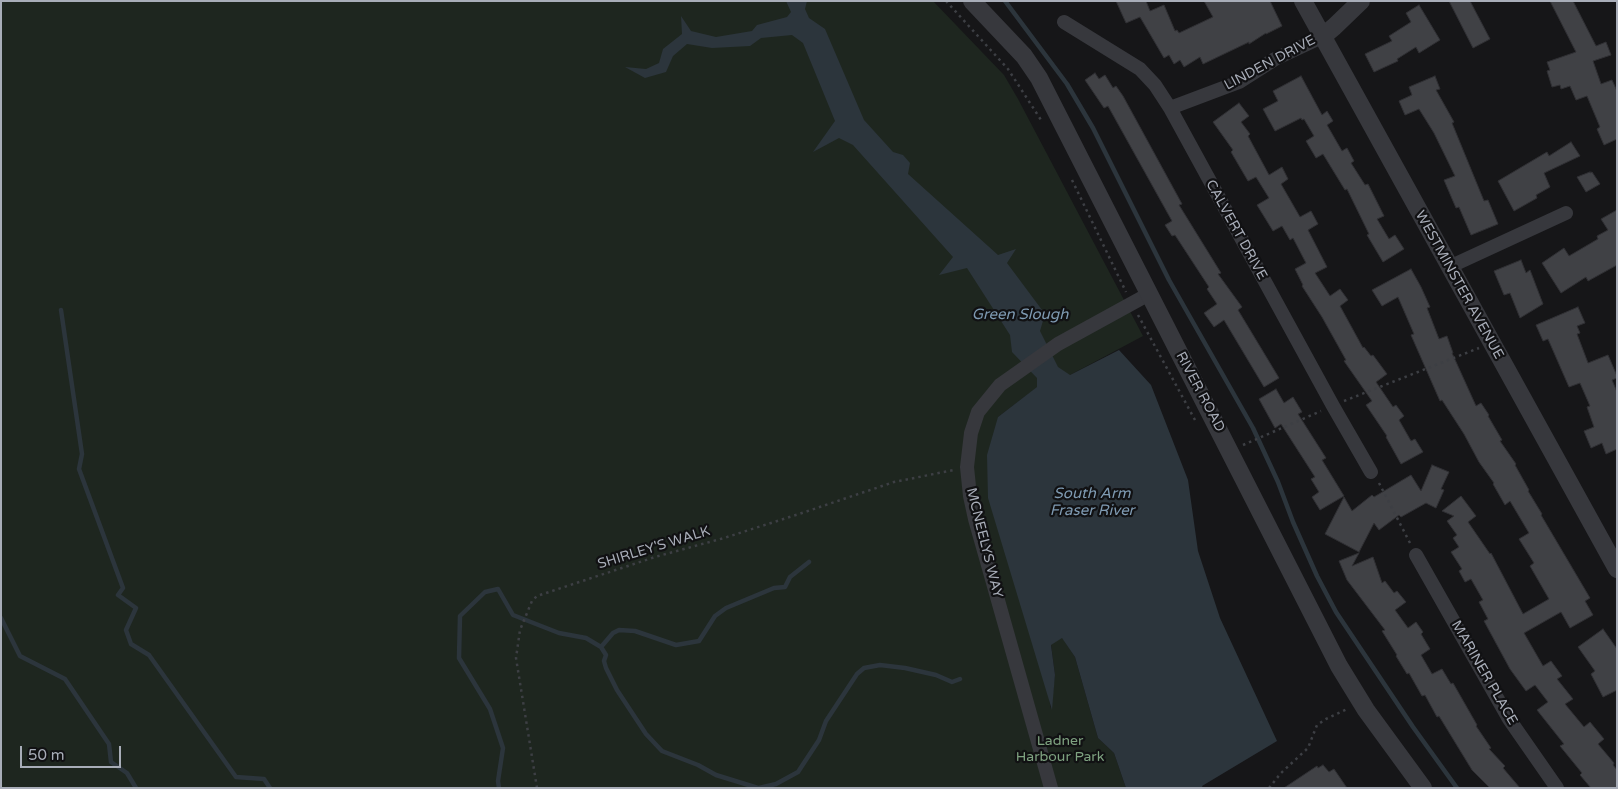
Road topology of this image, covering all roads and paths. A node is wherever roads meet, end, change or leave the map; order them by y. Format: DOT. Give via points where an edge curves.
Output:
graph roads {
  1 [pos="946,1"];
  2 [pos="972,1"];
  3 [pos="1303,1"];
  4 [pos="1361,1"];
  5 [pos="1064,22"];
  6 [pos="1322,37"];
  7 [pos="1170,108"];
  8 [pos="1043,123"];
  9 [pos="1071,177"];
  10 [pos="1566,213"];
  11 [pos="1449,267"];
  12 [pos="1125,290"];
  13 [pos="1149,294"];
  14 [pos="1482,347"];
  15 [pos="1341,403"];
  16 [pos="1323,410"];
  17 [pos="1244,445"];
  18 [pos="967,467"];
  19 [pos="1371,472"];
  20 [pos="1416,555"];
  21 [pos="1617,569"];
  22 [pos="1347,709"];
  23 [pos="537,788"];
  24 [pos="1051,788"];
  25 [pos="1269,788"];
  26 [pos="1422,788"];
  27 [pos="1557,788"];
  1 -- 8 [label="path" via="1008,69"];
  2 -- 13 [label="street, RIVER ROAD" via="1024,56 1039,78"];
  3 -- 6 [label="street, WESTMINSTER AVENUE"];
  4 -- 6 [label="street, LINDEN DRIVE"];
  5 -- 7 [label="street, CALVERT DRIVE" via="1140,69"];
  6 -- 7 [label="street, LINDEN DRIVE" via="1275,59 1238,82"];
  6 -- 11 [label="street, WESTMINSTER AVENUE"];
  7 -- 19 [label="street, CALVERT DRIVE"];
  9 -- 12 [label="path"];
  10 -- 11 [label="street"];
  11 -- 21 [label="street, WESTMINSTER AVENUE"];
  13 -- 18 [label="street, MCNEELYS WAY" via="1058,344 1000,385 978,412 971,433"];
  13 -- 26 [label="street, RIVER ROAD" via="1340,666 1366,710"];
  14 -- 15 [label="path"];
  16 -- 17 [label="path"];
  18 -- 23 [label="path, SHIRLEY'S WALK" via="894,482 537,596 520,630 516,658"];
  18 -- 24 [label="street, MCNEELYS WAY" via="975,519"];
  19 -- 20 [label="path"];
  20 -- 27 [label="street, MARINER PLACE" via="1508,719"];
  22 -- 25 [label="path" via="1317,725 1308,748"];
}
